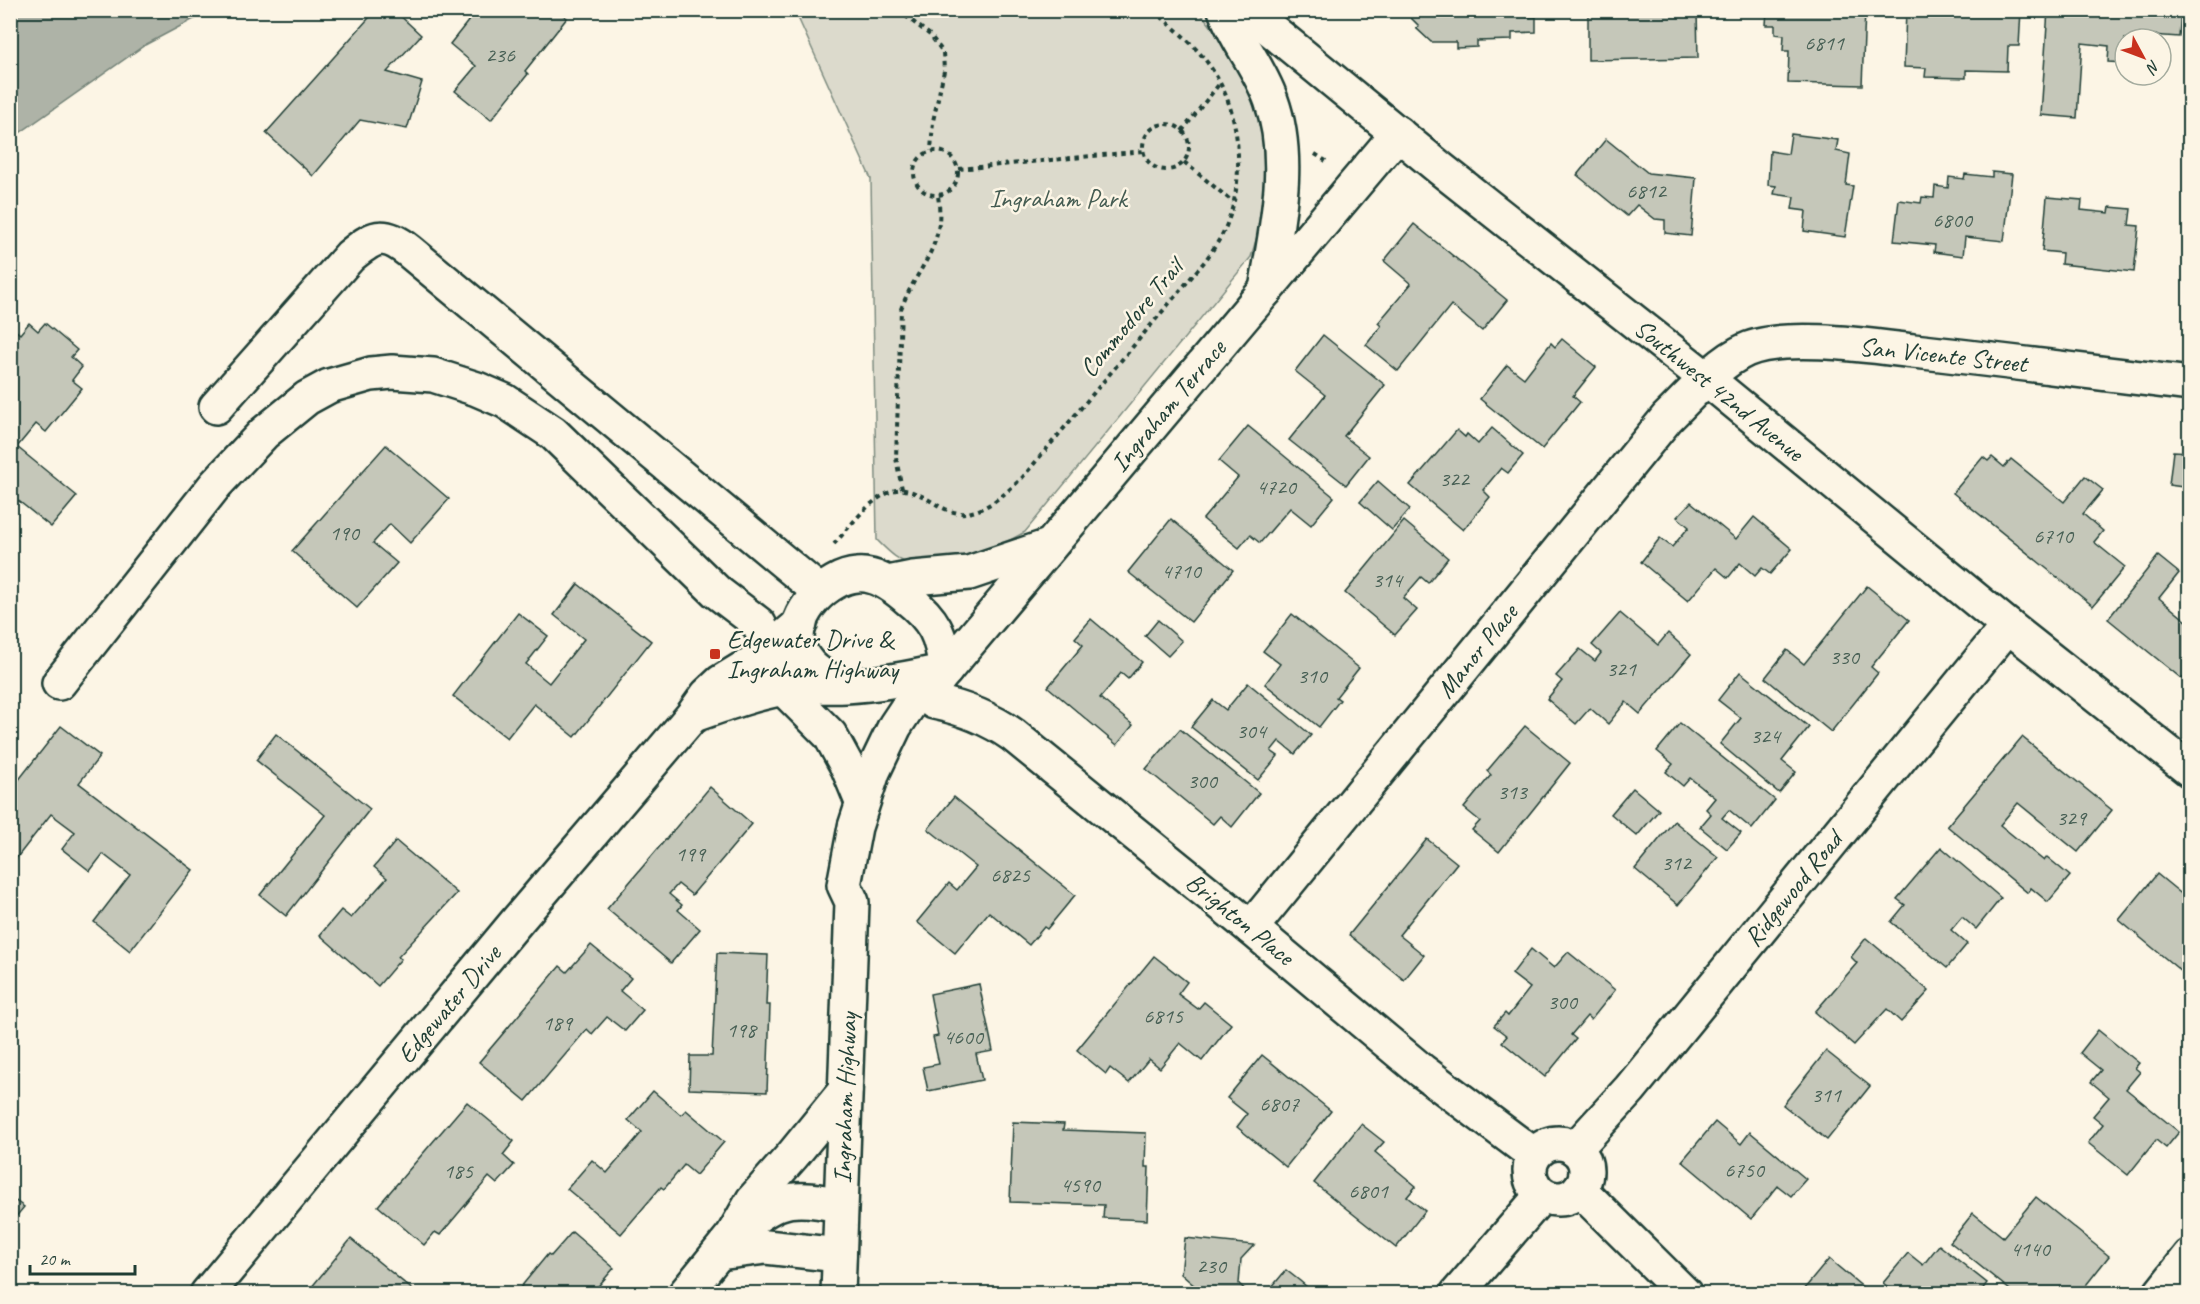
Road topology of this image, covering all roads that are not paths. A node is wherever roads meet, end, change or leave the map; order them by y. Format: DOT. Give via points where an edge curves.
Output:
graph roads {
  1 [pos="1225,10"];
  2 [pos="1247,10"];
  3 [pos="1398,133"];
  4 [pos="1266,290"];
  5 [pos="1707,379"];
  6 [pos="2190,384"];
  7 [pos="216,407"];
  8 [pos="1049,546"];
  9 [pos="888,583"];
  10 [pos="820,592"];
  11 [pos="800,624"];
  12 [pos="2008,626"];
  13 [pos="764,637"];
  14 [pos="59,683"];
  15 [pos="940,683"];
  16 [pos="844,686"];
  17 [pos="784,689"];
  18 [pos="692,716"];
  19 [pos="2190,770"];
  20 [pos="862,802"];
  21 [pos="852,902"];
  22 [pos="1251,928"];
  23 [pos="845,1091"];
  24 [pos="1575,1149"];
  25 [pos="1534,1155"];
  26 [pos="1579,1189"];
  27 [pos="1542,1195"];
  28 [pos="840,1206"];
  29 [pos="726,1244"];
  30 [pos="839,1255"];
  31 [pos="2190,1256"];
  32 [pos="207,1293"];
  33 [pos="685,1293"];
  34 [pos="838,1293"];
  35 [pos="1457,1293"];
  36 [pos="1685,1293"];
  37 [pos="2160,1293"];
  1 -- 4 [label="street" via="1271,99 1280,136 1282,172"];
  2 -- 3 [label="street, Southwest 42nd Avenue"];
  3 -- 4 [label="street, Ingraham Terrace"];
  3 -- 5 [label="street, Southwest 42nd Avenue"];
  4 -- 8 [label="street, Ingraham Terrace"];
  5 -- 6 [label="street, San Vicente Street" via="1747,349 1804,342 1907,350"];
  5 -- 12 [label="street, Southwest 42nd Avenue"];
  5 -- 22 [label="street, Manor Place" via="1667,418"];
  7 -- 10 [label="street" via="350,256 366,243 389,239 409,251"];
  8 -- 9 [label="street" via="969,573"];
  8 -- 15 [label="street, Ingraham Terrace"];
  9 -- 10 [label="street" via="855,575"];
  9 -- 15 [label="street" via="936,628 942,640"];
  10 -- 11 [label="street"];
  11 -- 13 [label="street, Edgewater Drive"];
  11 -- 16 [label="street" via="797,638 804,658 822,675"];
  12 -- 19 [label="street, Southwest 42nd Avenue"];
  12 -- 24 [label="street, Ridgewood Road" via="1630,1089"];
  13 -- 14 [label="street" via="569,447 524,412 477,389 433,375 371,374 329,386 307,398 264,433 216,484"];
  13 -- 17 [label="street"];
  13 -- 18 [label="street, Edgewater Drive" via="707,695"];
  15 -- 16 [label="street"];
  15 -- 20 [label="street, Ingraham Highway" via="922,684 884,748"];
  15 -- 21 [label="street, Ingraham Highway" via="889,789 865,889"];
  15 -- 22 [label="street, Brighton Place" via="967,710 1013,735"];
  16 -- 17 [label="street"];
  17 -- 18 [label="street"];
  17 -- 20 [label="street" via="830,735"];
  18 -- 32 [label="street, Edgewater Drive"];
  20 -- 21 [label="street, Ingraham Highway" via="844,885"];
  21 -- 23 [label="street, Ingraham Highway"];
  22 -- 25 [label="street, Brighton Place" via="1454,1097"];
  23 -- 28 [label="street, Ingraham Highway"];
  23 -- 29 [label="street" via="753,1200"];
  24 -- 25 [label="street" via="1559,1143 1541,1148"];
  24 -- 26 [label="street" via="1582,1157 1586,1175"];
  25 -- 27 [label="street" via="1529,1173"];
  26 -- 27 [label="street" via="1561,1200"];
  26 -- 36 [label="street"];
  27 -- 35 [label="street"];
  28 -- 29 [label="street" via="790,1200 762,1211"];
  28 -- 30 [label="street, Ingraham Highway"];
  29 -- 30 [label="street"];
  29 -- 33 [label="street"];
  30 -- 34 [label="street, Ingraham Highway"];
  31 -- 37 [label="street"];
}
